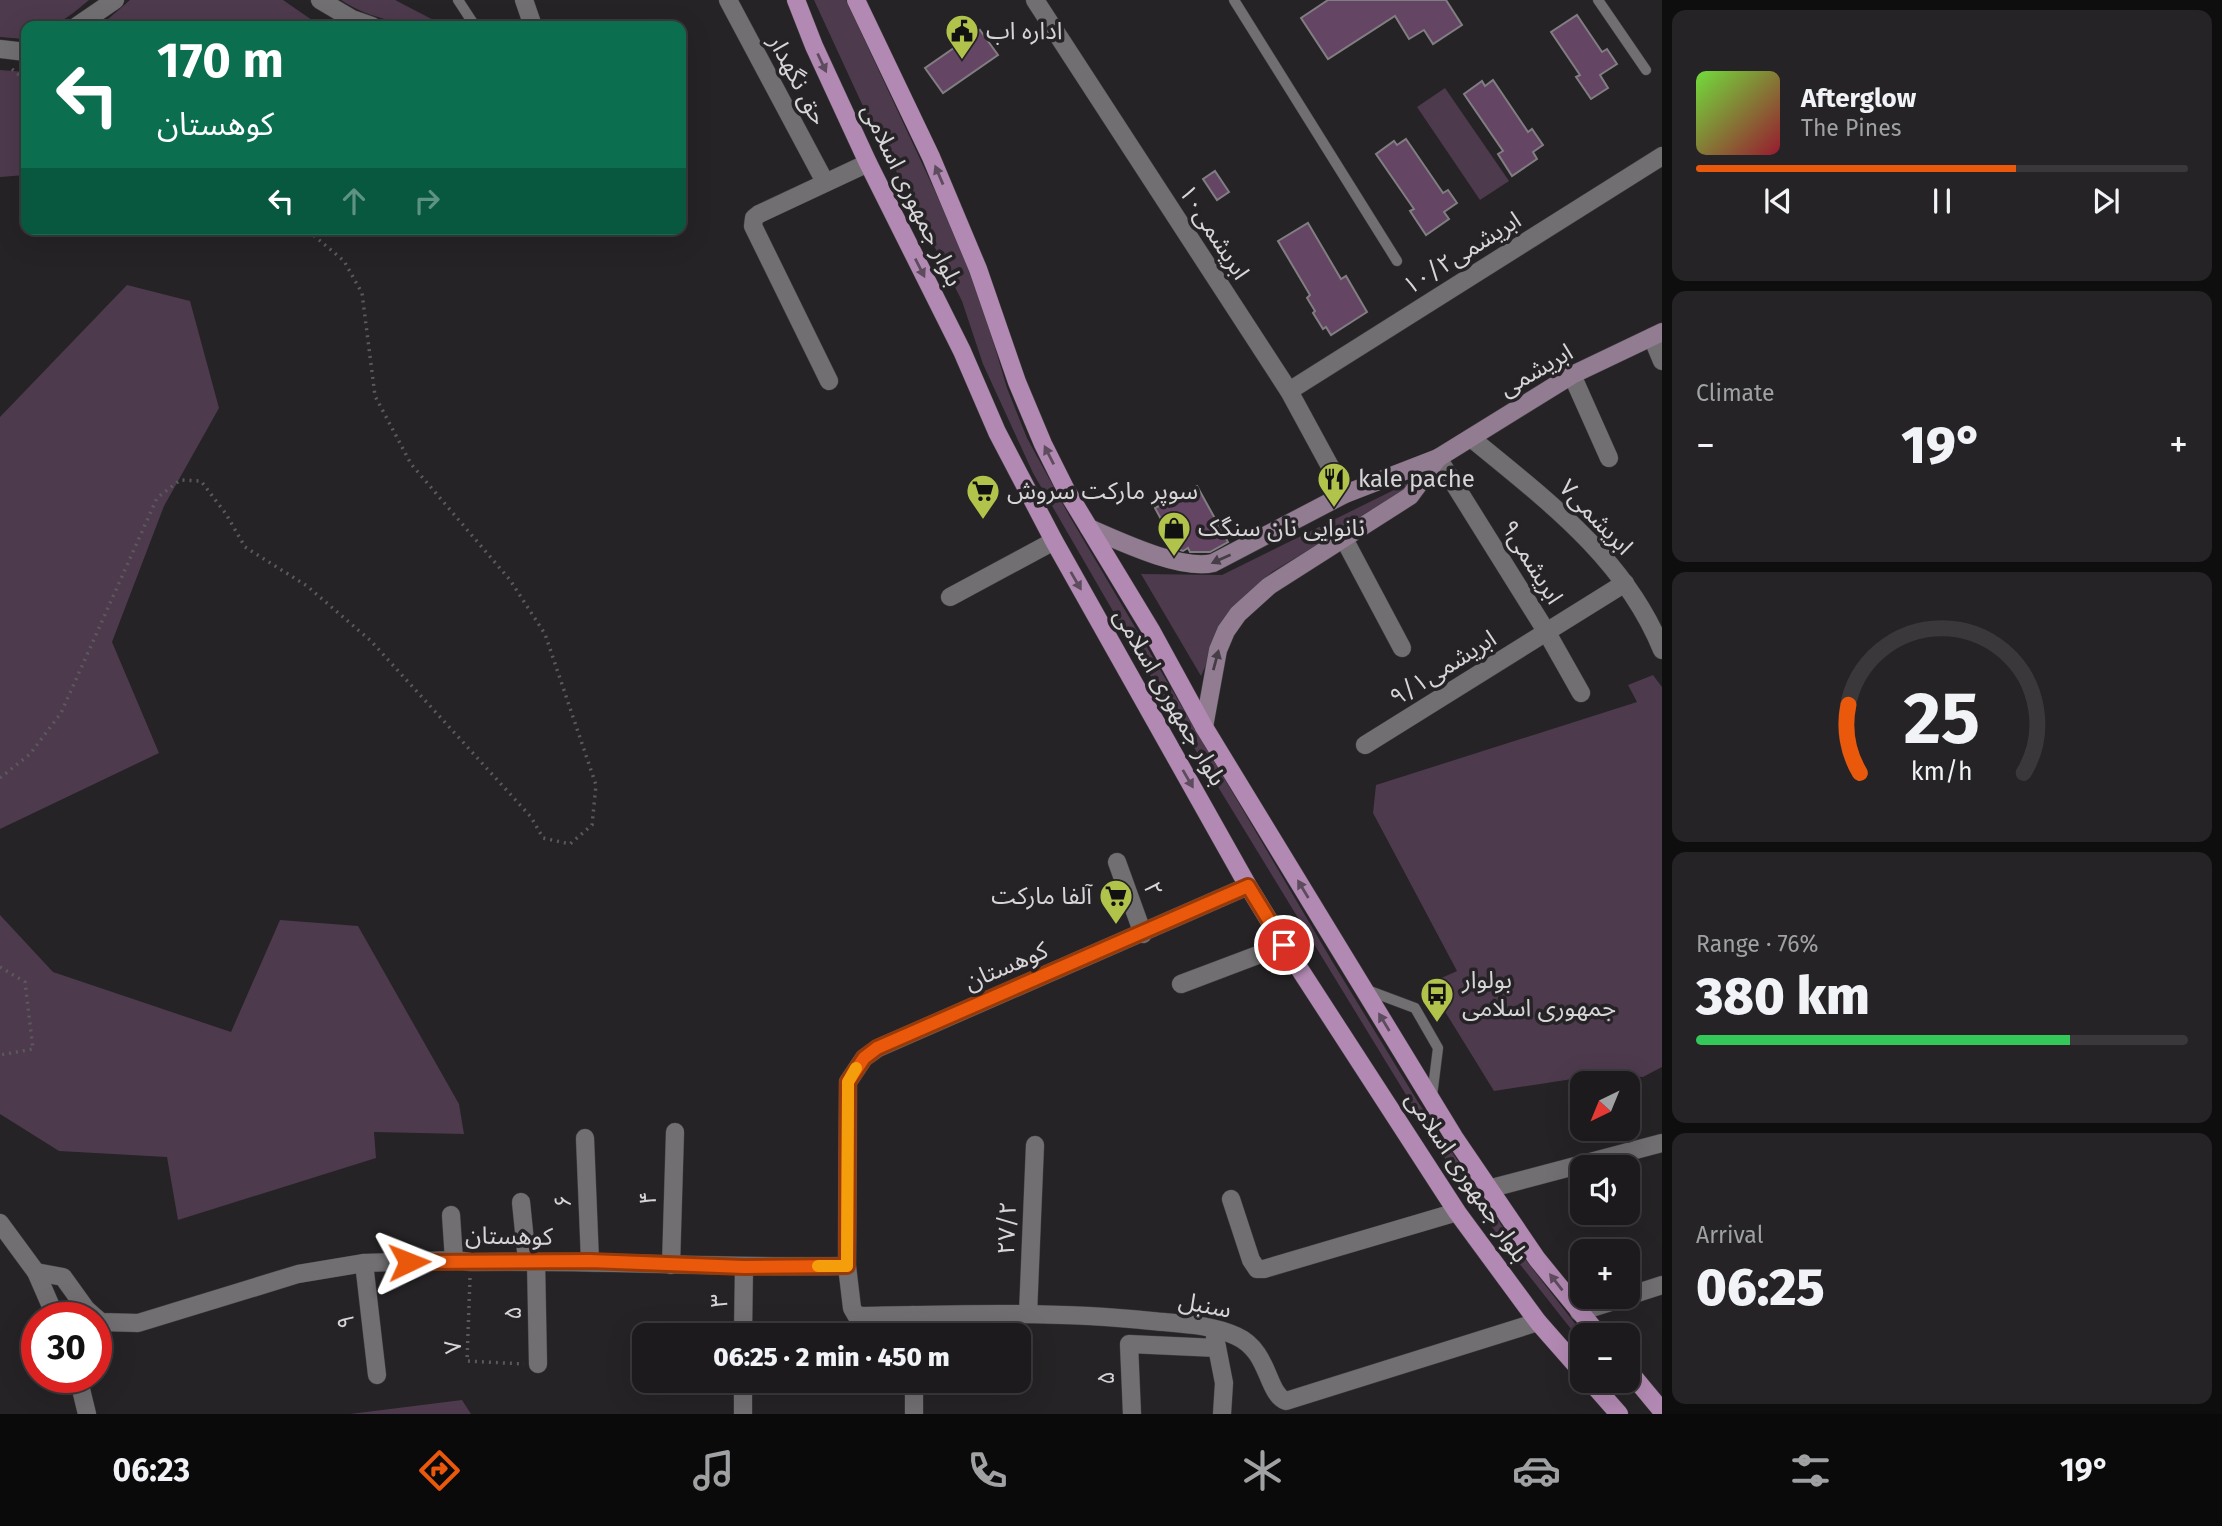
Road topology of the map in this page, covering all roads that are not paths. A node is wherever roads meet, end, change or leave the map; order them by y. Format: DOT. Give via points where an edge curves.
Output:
graph roads {
  1 [pos="115,0"];
  2 [pos="320,0"];
  3 [pos="458,0"];
  4 [pos="524,0"];
  5 [pos="727,0"];
  6 [pos="796,0"];
  7 [pos="856,0"];
  8 [pos="1035,0"];
  9 [pos="1234,0"];
  10 [pos="1598,0"];
  11 [pos="84,21"];
  12 [pos="358,21"];
  13 [pos="472,21"];
  14 [pos="531,21"];
  15 [pos="0,49"];
  16 [pos="21,51"];
  17 [pos="1646,71"];
  18 [pos="1662,156"];
  19 [pos="867,163"];
  20 [pos="825,182"];
  21 [pos="1397,261"];
  22 [pos="1657,335"];
  23 [pos="1662,361"];
  24 [pos="1572,375"];
  25 [pos="829,381"];
  26 [pos="1289,391"];
  27 [pos="1471,438"];
  28 [pos="1438,458"];
  29 [pos="1609,458"];
  30 [pos="1345,494"];
  31 [pos="1089,528"];
  32 [pos="1343,537"];
  33 [pos="1054,541"];
  34 [pos="1625,583"];
  35 [pos="950,597"];
  36 [pos="1546,631"];
  37 [pos="1402,648"];
  38 [pos="1662,650"];
  39 [pos="1581,693"];
  40 [pos="1204,727"];
  41 [pos="1365,745"];
  42 [pos="1117,862"];
  43 [pos="1248,886"];
  44 [pos="1143,933"];
  45 [pos="1284,945"];
  46 [pos="1181,984"];
  47 [pos="1364,989"];
  48 [pos="1432,1100"];
  49 [pos="674,1132"];
  50 [pos="585,1138"];
  51 [pos="1662,1143"];
  52 [pos="1035,1144"];
  53 [pos="1488,1189"];
  54 [pos="1231,1199"];
  55 [pos="521,1202"];
  56 [pos="1457,1212"];
  57 [pos="451,1215"];
  58 [pos="0,1223"];
  59 [pos="462,1261"];
  60 [pos="532,1261"];
  61 [pos="590,1261"];
  62 [pos="364,1263"];
  63 [pos="671,1265"];
  64 [pos="847,1266"];
  65 [pos="744,1267"];
  66 [pos="36,1272"];
  67 [pos="1662,1285"];
  68 [pos="1640,1293"];
  69 [pos="49,1302"];
  70 [pos="81,1302"];
  71 [pos="1589,1309"];
  72 [pos="1579,1312"];
  73 [pos="856,1314"];
  74 [pos="1028,1314"];
  75 [pos="913,1315"];
  76 [pos="112,1322"];
  77 [pos="1538,1322"];
  78 [pos="743,1323"];
  79 [pos="913,1323"];
  80 [pos="1588,1323"];
  81 [pos="1213,1327"];
  82 [pos="1217,1348"];
  83 [pos="1570,1358"];
  84 [pos="538,1364"];
  85 [pos="377,1375"];
  86 [pos="1640,1384"];
  87 [pos="82,1393"];
  88 [pos="743,1393"];
  89 [pos="914,1393"];
  90 [pos="1601,1393"];
  91 [pos="1662,1410"];
  92 [pos="87,1414"];
  93 [pos="743,1414"];
  94 [pos="914,1414"];
  95 [pos="1132,1414"];
  96 [pos="1222,1414"];
  97 [pos="1619,1414"];
  1 -- 11 [label="street"];
  2 -- 12 [label="street"];
  3 -- 13 [label="lane"];
  4 -- 14 [label="street"];
  5 -- 20 [label="street, حق نگهدار"];
  6 -- 19 [label="main road, بلوار جمهوری اسلامی, one-way"];
  31 -- 7 [label="main road, بلوار جمهوری اسلامی, one-way" via="1043,444 931,157"];
  8 -- 26 [label="street, ابریشمی۱۰"];
  9 -- 21 [label="lane"];
  10 -- 17 [label="lane"];
  15 -- 16 [label="street"];
  18 -- 26 [label="street, ۱۰/۲ابریشمی"];
  19 -- 20 [label="street"];
  19 -- 33 [label="main road, بلوار جمهوری اسلامی, one-way"];
  20 -- 25 [label="street" via="759,214 753,226"];
  22 -- 23 [label="street"];
  22 -- 24 [label="main road, ابریشمی"];
  24 -- 27 [label="main road, ابریشمی"];
  24 -- 29 [label="street"];
  26 -- 30 [label="street, ابریشمی۱۰"];
  27 -- 28 [label="main road, ابریشمی"];
  27 -- 34 [label="street, ابریشمی۷" via="1573,522"];
  28 -- 30 [label="main road"];
  28 -- 32 [label="main road" via="1410,496"];
  28 -- 36 [label="street, ابریشمی۹"];
  30 -- 31 [label="main road, one-way" via="1207,565 1160,556"];
  31 -- 40 [label="main road, بلوار جمهوری اسلامی"];
  32 -- 37 [label="street"];
  40 -- 32 [label="main road, one-way" via="1218,650 1238,614 1269,586"];
  33 -- 35 [label="street"];
  33 -- 43 [label="main road, بلوار جمهوری اسلامی, one-way"];
  34 -- 36 [label="street, ۹/۱ابریشمی"];
  34 -- 38 [label="street, ابریشمی۷"];
  36 -- 39 [label="street, ابریشمی۹"];
  36 -- 41 [label="street, ۹/۱ابریشمی"];
  47 -- 40 [label="main road, بلوار جمهوری اسلامی, one-way"];
  42 -- 44 [label="street, ۲"];
  43 -- 44 [label="street, کوهستان"];
  43 -- 45 [label="main road, بلوار جمهوری اسلامی"];
  44 -- 64 [label="street, کوهستان" via="877,1048 864,1058 848,1082"];
  45 -- 46 [label="street"];
  45 -- 56 [label="main road, بلوار جمهوری اسلامی"];
  48 -- 47 [label="main road, بلوار جمهوری اسلامی, one-way"];
  47 -- 48 [label="lane" via="1415,1008 1438,1048"];
  48 -- 53 [label="main road, بلوار جمهوری اسلامی"];
  49 -- 63 [label="street, ۴"];
  50 -- 61 [label="street, ۶"];
  51 -- 53 [label="street"];
  52 -- 74 [label="street, ۲۷/۲"];
  72 -- 53 [label="main road, بلوار جمهوری اسلامی, one-way"];
  54 -- 56 [label="street" via="1257,1269"];
  55 -- 60 [label="street, ۵"];
  56 -- 77 [label="main road, بلوار جمهوری اسلامی"];
  57 -- 59 [label="street"];
  58 -- 66 [label="street"];
  59 -- 60 [label="street, کوهستان"];
  59 -- 62 [label="street, کوهستان"];
  60 -- 61 [label="street, کوهستان"];
  60 -- 84 [label="street, ۵"];
  61 -- 63 [label="street, کوهستان"];
  62 -- 76 [label="street, کوهستان" via="298,1274 138,1323"];
  62 -- 85 [label="street, ۹"];
  63 -- 65 [label="street, کوهستان"];
  64 -- 65 [label="street, کوهستان"];
  64 -- 73 [label="street, کوهستان"];
  65 -- 78 [label="street, ۳"];
  66 -- 69 [label="street"];
  66 -- 70 [label="street, کوهستان" via="63,1277"];
  67 -- 68 [label="street"];
  71 -- 72 [label="street"];
  72 -- 80 [label="main road, بلوار جمهوری اسلامی"];
  73 -- 75 [label="street, سنبل"];
  74 -- 75 [label="street, سنبل"];
  74 -- 81 [label="street, سنبل"];
  75 -- 79 [label="street"];
  77 -- 81 [label="street, سنبل" via="1286,1401 1275,1393 1263,1360 1252,1347"];
  77 -- 83 [label="main road, بلوار جمهوری اسلامی"];
  81 -- 82 [label="street"];
  82 -- 95 [label="street, ۵" via="1129,1344"];
  82 -- 96 [label="street" via="1224,1383"];
  86 -- 91 [label="main road"];
  87 -- 92 [label="street"];
  88 -- 93 [label="street"];
  89 -- 94 [label="street"];
  90 -- 97 [label="main road"];
}
